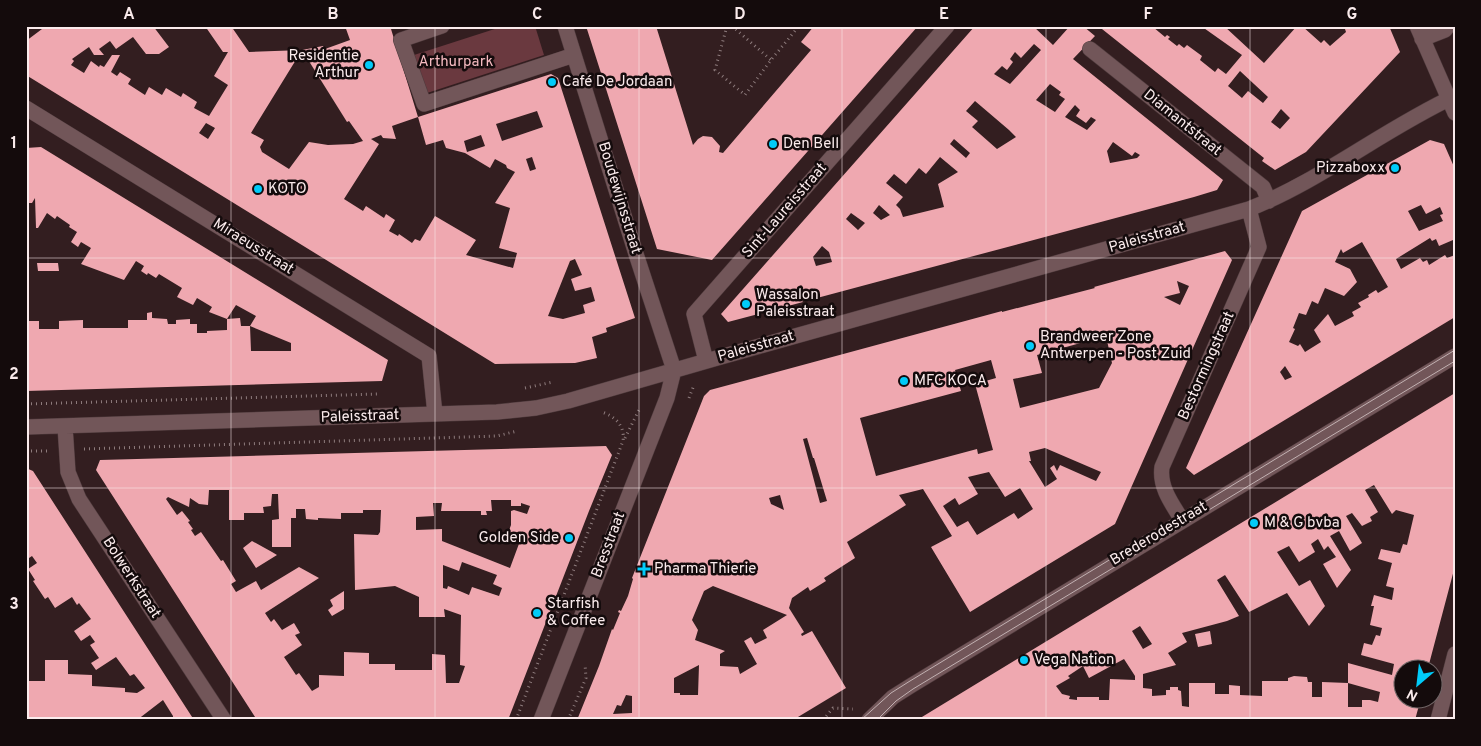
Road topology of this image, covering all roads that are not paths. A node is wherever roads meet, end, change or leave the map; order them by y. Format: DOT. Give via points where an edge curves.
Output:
graph roads {
  1 [pos="442,26"];
  2 [pos="565,26"];
  3 [pos="947,26"];
  4 [pos="1448,26"];
  5 [pos="1419,33"];
  6 [pos="1090,48"];
  7 [pos="574,55"];
  8 [pos="1453,103"];
  9 [pos="26,108"];
  10 [pos="1269,201"];
  11 [pos="1249,209"];
  12 [pos="1455,356"];
  13 [pos="706,361"];
  14 [pos="674,370"];
  15 [pos="435,414"];
  16 [pos="65,426"];
  17 [pos="26,427"];
  18 [pos="1182,520"];
  19 [pos="1455,654"];
  20 [pos="874,715"];
  21 [pos="224,720"];
  22 [pos="540,720"];
  23 [pos="1438,720"];
  1 -- 7 [label="street" via="401,40 424,104"];
  2 -- 7 [label="street, Boudewijnsstraat"];
  3 -- 13 [label="street, Sint-Laureisstraat" via="694,314"];
  4 -- 5 [label="street" via="1445,30"];
  5 -- 8 [label="street"];
  6 -- 10 [label="street, Diamantstraat" via="1263,187"];
  7 -- 14 [label="street, Boudewijnsstraat"];
  8 -- 10 [label="street, Paleisstraat" via="1424,112"];
  9 -- 15 [label="street, Miraeusstraat" via="429,356"];
  10 -- 11 [label="street, Paleisstraat"];
  11 -- 13 [label="street, Paleisstraat"];
  11 -- 18 [label="street, Bestormingstraat" via="1259,247 1162,467 1162,483"];
  12 -- 18 [label="street, Brederodestraat"];
  13 -- 14 [label="street, Paleisstraat"];
  14 -- 15 [label="street, Paleisstraat" via="536,408"];
  14 -- 22 [label="street, Bresstraat" via="667,398"];
  15 -- 16 [label="street, Paleisstraat"];
  16 -- 17 [label="street, Paleisstraat"];
  16 -- 21 [label="street, Bolwerkstraat" via="68,472 79,500"];
  18 -- 20 [label="street, Brederodestraat" via="893,697"];
  19 -- 23 [label="street"];
}
